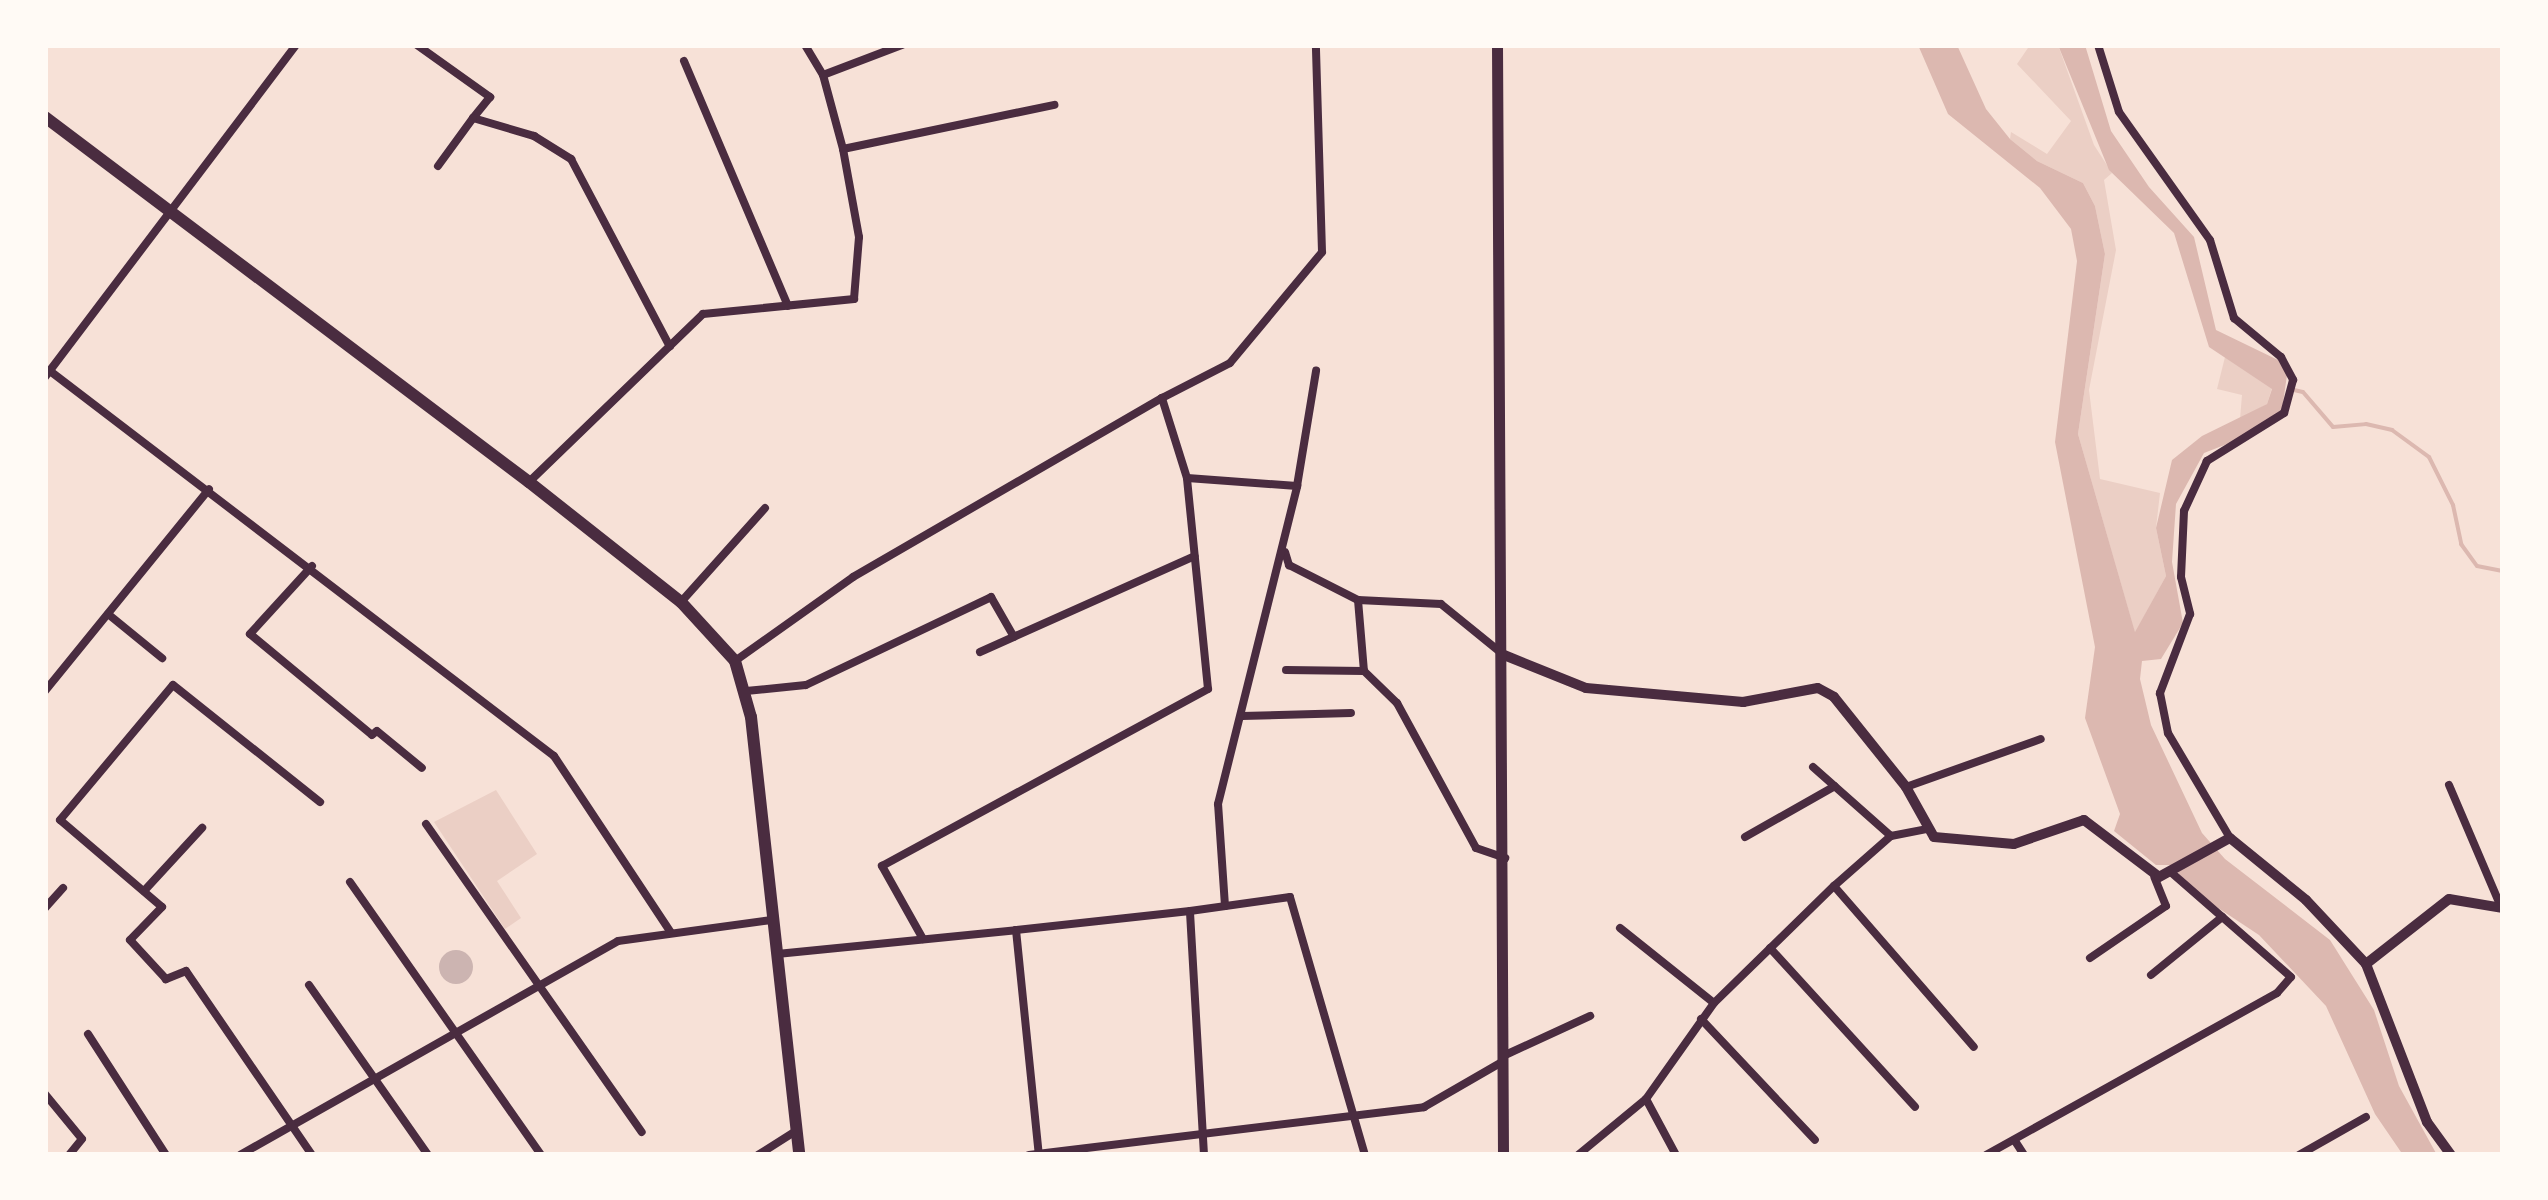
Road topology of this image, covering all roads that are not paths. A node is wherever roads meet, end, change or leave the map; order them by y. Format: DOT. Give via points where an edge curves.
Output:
graph roads {
  1 [pos="296,45"];
  2 [pos="417,45"];
  3 [pos="804,45"];
  4 [pos="902,45"];
  5 [pos="1316,45"];
  6 [pos="1497,45"];
  7 [pos="2098,45"];
  8 [pos="684,61"];
  9 [pos="824,75"];
  10 [pos="1054,105"];
  11 [pos="45,118"];
  12 [pos="473,118"];
  13 [pos="843,149"];
  14 [pos="438,166"];
  15 [pos="169,213"];
  16 [pos="788,306"];
  17 [pos="670,347"];
  18 [pos="1316,371"];
  19 [pos="47,374"];
  20 [pos="1162,398"];
  21 [pos="1187,478"];
  22 [pos="529,482"];
  23 [pos="1297,486"];
  24 [pos="208,488"];
  25 [pos="765,508"];
  26 [pos="1285,552"];
  27 [pos="1195,556"];
  28 [pos="312,566"];
  29 [pos="1358,600"];
  30 [pos="681,602"];
  31 [pos="108,614"];
  32 [pos="1014,636"];
  33 [pos="980,652"];
  34 [pos="1504,655"];
  35 [pos="162,658"];
  36 [pos="736,661"];
  37 [pos="1286,670"];
  38 [pos="1364,670"];
  39 [pos="45,691"];
  40 [pos="746,691"];
  41 [pos="1351,713"];
  42 [pos="1242,716"];
  43 [pos="2041,738"];
  44 [pos="1813,767"];
  45 [pos="422,768"];
  46 [pos="2448,784"];
  47 [pos="1835,786"];
  48 [pos="1906,787"];
  49 [pos="320,802"];
  50 [pos="426,824"];
  51 [pos="202,828"];
  52 [pos="1926,830"];
  53 [pos="1745,836"];
  54 [pos="1892,836"];
  55 [pos="2225,841"];
  56 [pos="1505,858"];
  57 [pos="2175,874"];
  58 [pos="2154,877"];
  59 [pos="350,882"];
  60 [pos="1834,886"];
  61 [pos="64,888"];
  62 [pos="144,891"];
  63 [pos="1225,906"];
  64 [pos="45,908"];
  65 [pos="2502,908"];
  66 [pos="1190,911"];
  67 [pos="2222,917"];
  68 [pos="772,920"];
  69 [pos="1620,928"];
  70 [pos="1016,930"];
  71 [pos="671,934"];
  72 [pos="923,939"];
  73 [pos="1770,948"];
  74 [pos="777,954"];
  75 [pos="2090,958"];
  76 [pos="2366,964"];
  77 [pos="2152,975"];
  78 [pos="309,985"];
  79 [pos="540,986"];
  80 [pos="1714,1003"];
  81 [pos="1590,1016"];
  82 [pos="1700,1019"];
  83 [pos="88,1034"];
  84 [pos="457,1034"];
  85 [pos="1974,1047"];
  86 [pos="1502,1059"];
  87 [pos="375,1081"];
  88 [pos="45,1094"];
  89 [pos="1646,1099"];
  90 [pos="1915,1107"];
  91 [pos="1354,1115"];
  92 [pos="2366,1117"];
  93 [pos="294,1128"];
  94 [pos="796,1131"];
  95 [pos="642,1132"];
  96 [pos="1204,1135"];
  97 [pos="1815,1140"];
  98 [pos="2015,1141"];
  99 [pos="68,1155"];
  100 [pos="166,1155"];
  101 [pos="240,1155"];
  102 [pos="312,1155"];
  103 [pos="428,1155"];
  104 [pos="541,1155"];
  105 [pos="758,1155"];
  106 [pos="799,1155"];
  107 [pos="1029,1155"];
  108 [pos="1039,1155"];
  109 [pos="1204,1155"];
  110 [pos="1365,1155"];
  111 [pos="1503,1155"];
  112 [pos="1578,1155"];
  113 [pos="1676,1155"];
  114 [pos="1986,1155"];
  115 [pos="2024,1155"];
  116 [pos="2299,1155"];
  117 [pos="2451,1155"];
  1 -- 15 [label="street"];
  2 -- 12 [label="street" via="490,97"];
  3 -- 9 [label="street"];
  4 -- 9 [label="street"];
  5 -- 20 [label="street" via="1322,252 1230,363"];
  6 -- 34 [label="main road"];
  7 -- 55 [label="street" via="2119,112 2210,240 2234,318 2280,357 2293,380 2292,397 2268,426 2208,461 2184,512 2181,577 2190,614 2160,694 2168,734"];
  8 -- 16 [label="street"];
  9 -- 13 [label="street"];
  10 -- 13 [label="street"];
  11 -- 15 [label="main road"];
  12 -- 14 [label="street"];
  12 -- 17 [label="street" via="534,136 571,159"];
  13 -- 16 [label="street" via="860,237 855,296"];
  15 -- 19 [label="street"];
  15 -- 22 [label="main road"];
  16 -- 17 [label="street" via="703,314"];
  17 -- 22 [label="street"];
  18 -- 23 [label="street"];
  19 -- 24 [label="street"];
  20 -- 21 [label="street"];
  20 -- 36 [label="street" via="853,577"];
  21 -- 23 [label="street"];
  21 -- 27 [label="street"];
  22 -- 30 [label="main road"];
  23 -- 26 [label="street"];
  24 -- 28 [label="street"];
  24 -- 31 [label="street"];
  25 -- 30 [label="street"];
  26 -- 29 [label="street" via="1289,565"];
  26 -- 42 [label="street" via="1272,564"];
  27 -- 32 [label="street"];
  27 -- 72 [label="street" via="1208,689 882,866"];
  28 -- 45 [label="street" via="250,634 372,736 377,731"];
  28 -- 71 [label="street" via="554,756"];
  29 -- 34 [label="street" via="1441,604"];
  29 -- 38 [label="street"];
  30 -- 36 [label="main road"];
  31 -- 35 [label="street"];
  31 -- 39 [label="street"];
  32 -- 33 [label="street"];
  32 -- 40 [label="street" via="991,597 806,685"];
  34 -- 48 [label="street" via="1586,688 1743,702 1818,688 1834,697"];
  34 -- 56 [label="main road"];
  36 -- 40 [label="main road"];
  37 -- 38 [label="street"];
  38 -- 56 [label="street" via="1397,703 1476,848"];
  40 -- 68 [label="main road"];
  41 -- 42 [label="street"];
  42 -- 63 [label="street" via="1218,804"];
  43 -- 48 [label="street"];
  44 -- 47 [label="street"];
  46 -- 65 [label="street"];
  47 -- 53 [label="street"];
  47 -- 54 [label="street"];
  48 -- 52 [label="street"];
  49 -- 62 [label="street" via="173,685 60,820"];
  50 -- 79 [label="street"];
  51 -- 62 [label="street"];
  52 -- 54 [label="street"];
  52 -- 58 [label="street" via="1934,838 2014,844 2084,820"];
  54 -- 60 [label="street"];
  55 -- 57 [label="street"];
  55 -- 76 [label="street" via="2306,900"];
  56 -- 86 [label="main road"];
  57 -- 58 [label="street"];
  57 -- 67 [label="street"];
  58 -- 75 [label="street" via="2166,906"];
  59 -- 84 [label="street"];
  60 -- 73 [label="street"];
  60 -- 85 [label="street"];
  61 -- 64 [label="street"];
  62 -- 93 [label="street" via="162,907 130,940 166,980 186,970"];
  63 -- 66 [label="street"];
  63 -- 91 [label="street" via="1290,897"];
  65 -- 76 [label="street" via="2449,899"];
  66 -- 70 [label="street"];
  66 -- 96 [label="street"];
  67 -- 77 [label="street"];
  67 -- 98 [label="street" via="2290,977 2277,993"];
  68 -- 71 [label="street"];
  68 -- 74 [label="main road"];
  69 -- 80 [label="street"];
  70 -- 72 [label="street"];
  70 -- 108 [label="street"];
  71 -- 79 [label="street" via="618,940"];
  72 -- 74 [label="street"];
  73 -- 80 [label="street"];
  73 -- 90 [label="street"];
  74 -- 94 [label="main road"];
  76 -- 117 [label="street" via="2427,1122"];
  78 -- 87 [label="street"];
  79 -- 84 [label="street"];
  79 -- 95 [label="street"];
  80 -- 82 [label="street"];
  81 -- 86 [label="street"];
  82 -- 89 [label="street"];
  82 -- 97 [label="street"];
  83 -- 100 [label="street"];
  84 -- 87 [label="street"];
  84 -- 104 [label="street"];
  86 -- 91 [label="street" via="1424,1106"];
  86 -- 111 [label="main road"];
  87 -- 93 [label="street"];
  87 -- 103 [label="street"];
  88 -- 99 [label="street" via="82,1138"];
  89 -- 112 [label="street"];
  89 -- 113 [label="street"];
  91 -- 96 [label="street"];
  91 -- 110 [label="street"];
  92 -- 116 [label="street"];
  93 -- 101 [label="street"];
  93 -- 102 [label="street"];
  94 -- 105 [label="street"];
  94 -- 106 [label="main road"];
  96 -- 108 [label="street"];
  96 -- 109 [label="street"];
  98 -- 114 [label="street"];
  98 -- 115 [label="street"];
  107 -- 108 [label="street"];
}
